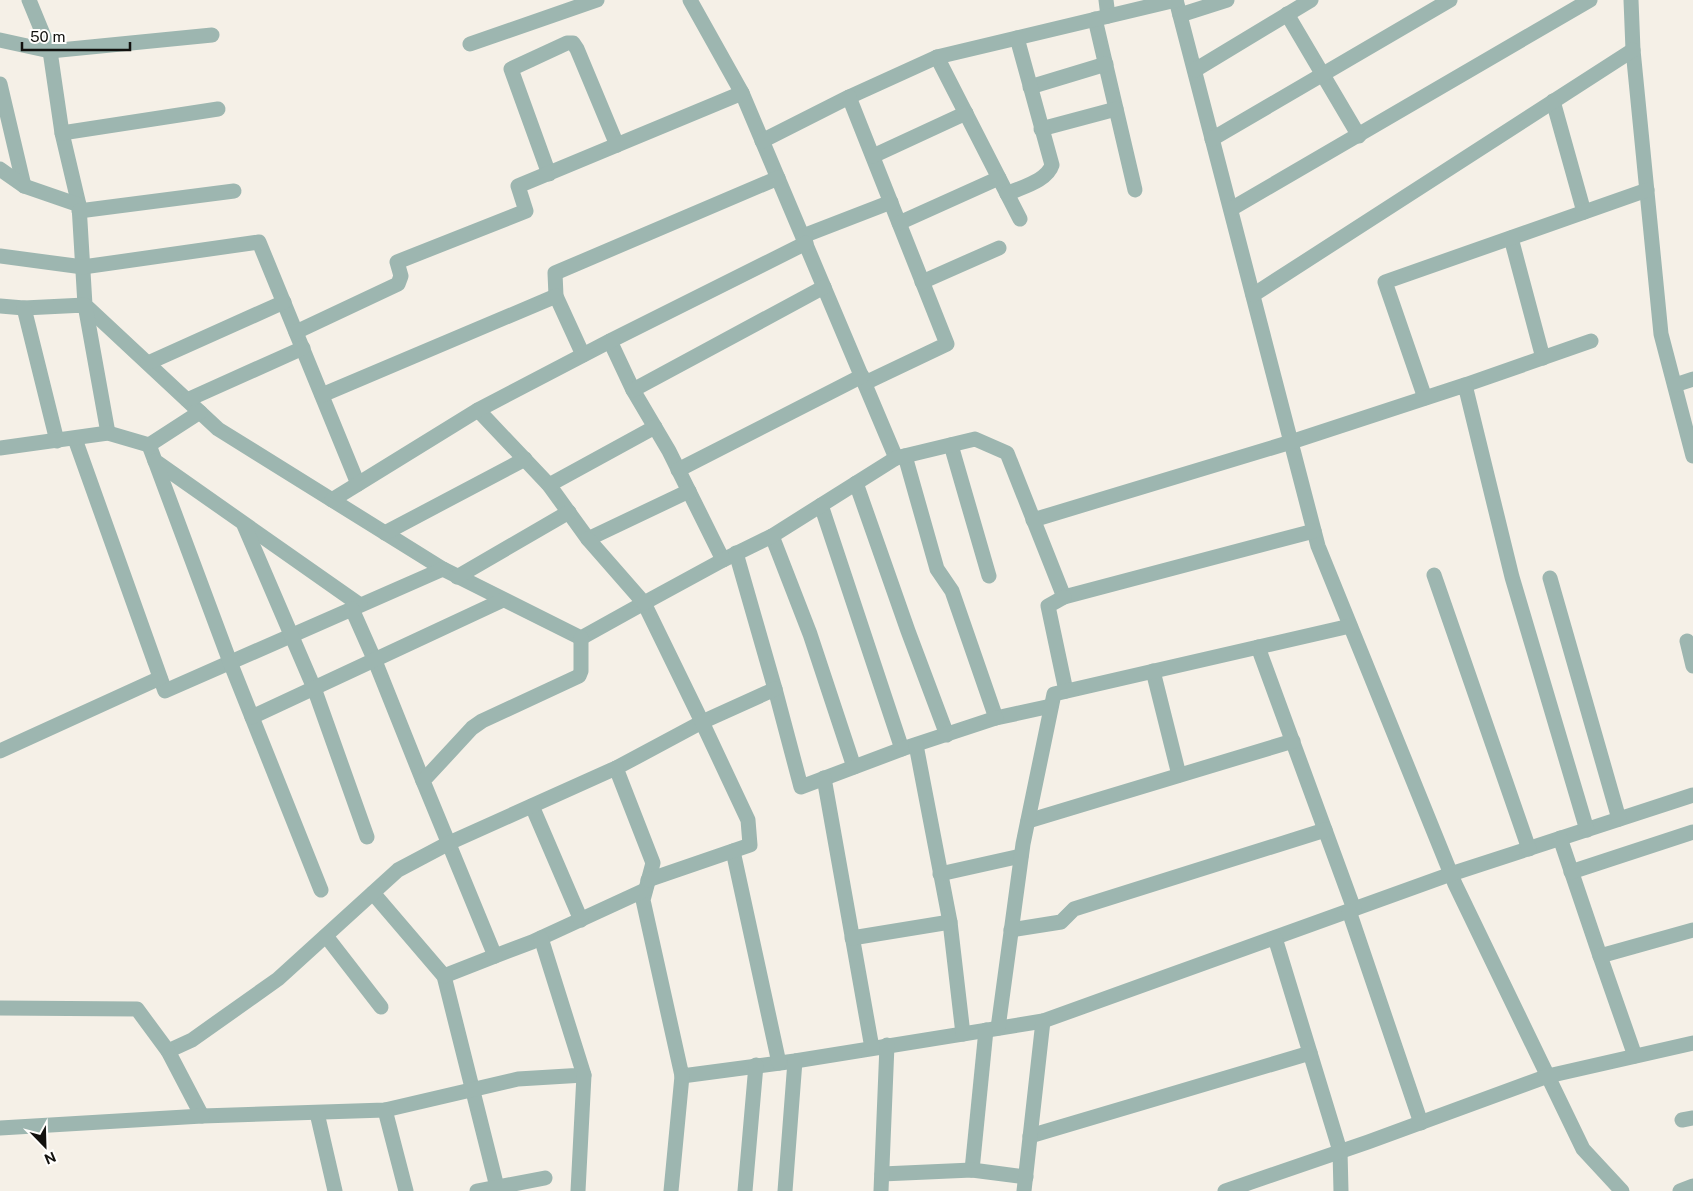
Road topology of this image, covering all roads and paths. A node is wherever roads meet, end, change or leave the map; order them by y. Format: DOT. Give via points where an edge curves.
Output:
graph roads {
  1 [pos="29,0"];
  2 [pos="597,0"];
  3 [pos="690,0"];
  4 [pos="1106,0"];
  5 [pos="1176,0"];
  6 [pos="1227,0"];
  7 [pos="1311,0"];
  8 [pos="1450,0"];
  9 [pos="1590,0"];
  10 [pos="1631,0"];
  11 [pos="1287,14"];
  12 [pos="1180,15"];
  13 [pos="1102,18"];
  14 [pos="212,35"];
  15 [pos="1017,38"];
  16 [pos="0,40"];
  17 [pos="470,44"];
  18 [pos="1633,50"];
  19 [pos="50,51"];
  20 [pos="937,57"];
  21 [pos="1106,64"];
  22 [pos="1194,70"];
  23 [pos="1324,74"];
  24 [pos="1030,87"];
  25 [pos="1,90"];
  26 [pos="742,93"];
  27 [pos="849,97"];
  28 [pos="1553,101"];
  29 [pos="218,109"];
  30 [pos="1116,109"];
  31 [pos="966,113"];
  32 [pos="1041,129"];
  33 [pos="62,132"];
  34 [pos="1359,136"];
  35 [pos="1212,139"];
  36 [pos="762,141"];
  37 [pos="616,145"];
  38 [pos="873,156"];
  39 [pos="0,170"];
  40 [pos="549,174"];
  41 [pos="778,178"];
  42 [pos="999,178"];
  43 [pos="24,186"];
  44 [pos="1135,190"];
  45 [pos="1647,190"];
  46 [pos="234,191"];
  47 [pos="1007,194"];
  48 [pos="891,202"];
  49 [pos="79,208"];
  50 [pos="1231,209"];
  51 [pos="1584,212"];
  52 [pos="1020,219"];
  53 [pos="899,223"];
  54 [pos="1511,238"];
  55 [pos="804,240"];
  56 [pos="999,248"];
  57 [pos="0,256"];
  58 [pos="83,267"];
  59 [pos="922,282"];
  60 [pos="824,288"];
  61 [pos="1253,295"];
  62 [pos="556,296"];
  63 [pos="284,302"];
  64 [pos="85,305"];
  65 [pos="0,306"];
  66 [pos="24,308"];
  67 [pos="296,332"];
  68 [pos="610,341"];
  69 [pos="1591,341"];
  70 [pos="303,348"];
  71 [pos="583,355"];
  72 [pos="1543,358"];
  73 [pos="148,363"];
  74 [pos="1693,378"];
  75 [pos="863,380"];
  76 [pos="1464,385"];
  77 [pos="1675,385"];
  78 [pos="633,390"];
  79 [pos="322,395"];
  80 [pos="1425,398"];
  81 [pos="187,400"];
  82 [pos="478,410"];
  83 [pos="200,412"];
  84 [pos="655,427"];
  85 [pos="108,432"];
  86 [pos="75,438"];
  87 [pos="57,441"];
  88 [pos="1291,442"];
  89 [pos="149,445"];
  90 [pos="951,445"];
  91 [pos="0,448"];
  92 [pos="1693,456"];
  93 [pos="901,457"];
  94 [pos="525,459"];
  95 [pos="155,461"];
  96 [pos="678,470"];
  97 [pos="856,483"];
  98 [pos="358,484"];
  99 [pos="549,485"];
  100 [pos="689,491"];
  101 [pos="332,500"];
  102 [pos="821,505"];
  103 [pos="569,512"];
  104 [pos="1033,520"];
  105 [pos="244,525"];
  106 [pos="1314,531"];
  107 [pos="385,533"];
  108 [pos="772,536"];
  109 [pos="588,538"];
  110 [pos="730,556"];
  111 [pos="443,569"];
  112 [pos="1434,575"];
  113 [pos="989,576"];
  114 [pos="457,577"];
  115 [pos="1550,578"];
  116 [pos="1064,597"];
  117 [pos="503,600"];
  118 [pos="644,603"];
  119 [pos="356,607"];
  120 [pos="1350,626"];
  121 [pos="292,635"];
  122 [pos="581,638"];
  123 [pos="1687,641"];
  124 [pos="1258,647"];
  125 [pos="375,661"];
  126 [pos="230,662"];
  127 [pos="1693,666"];
  128 [pos="1153,671"];
  129 [pos="160,678"];
  130 [pos="314,688"];
  131 [pos="775,688"];
  132 [pos="1066,691"];
  133 [pos="1051,706"];
  134 [pos="252,717"];
  135 [pos="996,718"];
  136 [pos="702,722"];
  137 [pos="947,735"];
  138 [pos="1293,741"];
  139 [pos="909,747"];
  140 [pos="0,751"];
  141 [pos="854,767"];
  142 [pos="616,768"];
  143 [pos="1179,775"];
  144 [pos="824,778"];
  145 [pos="423,781"];
  146 [pos="1693,795"];
  147 [pos="532,806"];
  148 [pos="1619,819"];
  149 [pos="1028,820"];
  150 [pos="1325,830"];
  151 [pos="1586,830"];
  152 [pos="1693,832"];
  153 [pos="367,837"];
  154 [pos="1560,838"];
  155 [pos="449,843"];
  156 [pos="1529,849"];
  157 [pos="733,851"];
  158 [pos="1021,856"];
  159 [pos="1571,872"];
  160 [pos="940,874"];
  161 [pos="1451,874"];
  162 [pos="647,885"];
  163 [pos="321,890"];
  164 [pos="373,893"];
  165 [pos="1352,910"];
  166 [pos="581,920"];
  167 [pos="950,922"];
  168 [pos="1011,930"];
  169 [pos="1693,930"];
  170 [pos="326,936"];
  171 [pos="541,938"];
  172 [pos="852,938"];
  173 [pos="1275,938"];
  174 [pos="495,956"];
  175 [pos="1600,956"];
  176 [pos="444,976"];
  177 [pos="381,1007"];
  178 [pos="0,1008"];
  179 [pos="1043,1021"];
  180 [pos="992,1029"];
  181 [pos="964,1034"];
  182 [pos="1693,1043"];
  183 [pos="887,1045"];
  184 [pos="872,1048"];
  185 [pos="168,1050"];
  186 [pos="1310,1053"];
  187 [pos="1635,1056"];
  188 [pos="795,1061"];
  189 [pos="779,1063"];
  190 [pos="756,1065"];
  191 [pos="584,1075"];
  192 [pos="682,1076"];
  193 [pos="1548,1076"];
  194 [pos="472,1090"];
  195 [pos="385,1110"];
  196 [pos="317,1113"];
  197 [pos="202,1116"];
  198 [pos="1421,1123"];
  199 [pos="0,1128"];
  200 [pos="1030,1136"];
  201 [pos="1340,1151"];
  202 [pos="972,1170"];
  203 [pos="882,1174"];
  204 [pos="545,1178"];
  205 [pos="1025,1184"];
  206 [pos="1693,1186"];
  207 [pos="497,1187"];
  208 [pos="335,1191"];
  209 [pos="406,1191"];
  210 [pos="477,1191"];
  211 [pos="578,1191"];
  212 [pos="671,1191"];
  213 [pos="745,1191"];
  214 [pos="785,1191"];
  215 [pos="881,1191"];
  216 [pos="1224,1191"];
  217 [pos="1341,1191"];
  218 [pos="1622,1191"];
  219 [pos="1680,1191"];
  1 -- 19 [label="street"];
  2 -- 17 [label="street"];
  3 -- 26 [label="street"];
  4 -- 13 [label="street"];
  5 -- 12 [label="street"];
  5 -- 13 [label="street"];
  6 -- 12 [label="street"];
  7 -- 11 [label="street"];
  8 -- 23 [label="street"];
  9 -- 34 [label="street"];
  10 -- 18 [label="street"];
  11 -- 22 [label="street"];
  11 -- 23 [label="street"];
  12 -- 22 [label="street"];
  13 -- 15 [label="street"];
  13 -- 21 [label="street"];
  14 -- 19 [label="street"];
  15 -- 20 [label="street"];
  15 -- 24 [label="street"];
  16 -- 19 [label="street"];
  18 -- 28 [label="street"];
  18 -- 45 [label="street"];
  19 -- 33 [label="street"];
  20 -- 27 [label="street"];
  20 -- 31 [label="street"];
  21 -- 24 [label="street"];
  21 -- 30 [label="street"];
  22 -- 35 [label="street"];
  23 -- 34 [label="street"];
  23 -- 35 [label="street"];
  24 -- 32 [label="street"];
  25 -- 43 [label="street"];
  26 -- 36 [label="street"];
  26 -- 37 [label="street"];
  27 -- 36 [label="street"];
  27 -- 38 [label="street"];
  28 -- 51 [label="street"];
  28 -- 61 [label="street"];
  29 -- 33 [label="street"];
  30 -- 32 [label="street"];
  30 -- 44 [label="street"];
  31 -- 38 [label="street"];
  31 -- 42 [label="street"];
  32 -- 47 [label="street" via="1052,166 1050,172"];
  33 -- 49 [label="street"];
  34 -- 50 [label="street"];
  35 -- 50 [label="street"];
  36 -- 41 [label="street"];
  37 -- 40 [label="street"];
  37 -- 40 [label="street" via="577,49 573,43 567,43 511,69"];
  38 -- 48 [label="street"];
  39 -- 43 [label="street"];
  40 -- 67 [label="street" via="518,186 526,211 397,262 401,276 398,284"];
  41 -- 55 [label="street"];
  41 -- 62 [label="street" via="555,273"];
  42 -- 47 [label="street"];
  42 -- 53 [label="street"];
  43 -- 49 [label="street"];
  45 -- 51 [label="street"];
  45 -- 77 [label="street" via="1662,334"];
  46 -- 49 [label="street"];
  47 -- 52 [label="street"];
  48 -- 53 [label="street"];
  48 -- 55 [label="street"];
  49 -- 58 [label="street"];
  50 -- 61 [label="street"];
  51 -- 54 [label="street"];
  53 -- 59 [label="street"];
  54 -- 72 [label="street"];
  54 -- 80 [label="street" via="1385,282"];
  55 -- 60 [label="street"];
  55 -- 68 [label="street"];
  56 -- 59 [label="street"];
  57 -- 58 [label="street"];
  58 -- 63 [label="street" via="259,242"];
  58 -- 64 [label="street"];
  59 -- 75 [label="street" via="947,344"];
  60 -- 75 [label="street"];
  60 -- 78 [label="street"];
  61 -- 88 [label="street"];
  62 -- 71 [label="street"];
  62 -- 79 [label="street"];
  63 -- 67 [label="street"];
  63 -- 73 [label="street"];
  64 -- 66 [label="street"];
  64 -- 73 [label="street"];
  64 -- 85 [label="street"];
  65 -- 66 [label="street"];
  66 -- 87 [label="street"];
  67 -- 70 [label="street"];
  68 -- 71 [label="street"];
  68 -- 78 [label="street"];
  69 -- 72 [label="street"];
  70 -- 79 [label="street"];
  70 -- 81 [label="street"];
  71 -- 82 [label="street"];
  72 -- 76 [label="street"];
  73 -- 81 [label="street"];
  74 -- 77 [label="street"];
  75 -- 93 [label="street"];
  75 -- 96 [label="street"];
  76 -- 80 [label="street"];
  76 -- 151 [label="street" via="1512,578"];
  77 -- 92 [label="street"];
  78 -- 84 [label="street"];
  79 -- 98 [label="street"];
  80 -- 88 [label="street"];
  81 -- 83 [label="street"];
  82 -- 94 [label="street"];
  82 -- 98 [label="street"];
  83 -- 89 [label="street"];
  83 -- 101 [label="street" via="218,429"];
  84 -- 96 [label="street"];
  84 -- 99 [label="street"];
  85 -- 86 [label="street"];
  85 -- 89 [label="street"];
  86 -- 87 [label="street"];
  86 -- 129 [label="street"];
  87 -- 91 [label="street"];
  88 -- 104 [label="street"];
  88 -- 106 [label="street"];
  89 -- 95 [label="street"];
  90 -- 93 [label="street"];
  90 -- 104 [label="street" via="976,439 1007,453"];
  90 -- 113 [label="street"];
  93 -- 97 [label="street"];
  93 -- 135 [label="street" via="937,570 952,591"];
  94 -- 99 [label="street"];
  94 -- 107 [label="street"];
  95 -- 105 [label="street"];
  95 -- 126 [label="street"];
  96 -- 100 [label="street"];
  97 -- 102 [label="street"];
  97 -- 137 [label="street"];
  98 -- 101 [label="street"];
  99 -- 103 [label="street"];
  100 -- 109 [label="street"];
  100 -- 110 [label="street"];
  101 -- 107 [label="street"];
  102 -- 108 [label="street"];
  102 -- 139 [label="street"];
  103 -- 109 [label="street"];
  103 -- 114 [label="street"];
  104 -- 116 [label="street"];
  105 -- 119 [label="street"];
  105 -- 121 [label="street"];
  106 -- 116 [label="street"];
  106 -- 120 [label="street"];
  107 -- 111 [label="street"];
  108 -- 110 [label="street"];
  108 -- 141 [label="street" via="810,634"];
  109 -- 118 [label="street"];
  110 -- 118 [label="street"];
  110 -- 131 [label="street"];
  111 -- 114 [label="street"];
  111 -- 119 [label="street"];
  112 -- 156 [label="street"];
  114 -- 117 [label="street"];
  115 -- 148 [label="street"];
  116 -- 132 [label="street" via="1048,606"];
  117 -- 122 [label="street"];
  117 -- 125 [label="street"];
  118 -- 122 [label="street"];
  118 -- 136 [label="street"];
  119 -- 121 [label="street"];
  119 -- 125 [label="street"];
  120 -- 124 [label="street"];
  120 -- 161 [label="street"];
  121 -- 126 [label="street"];
  121 -- 130 [label="street"];
  122 -- 145 [label="street" via="579,676 482,721"];
  123 -- 127 [label="street"];
  124 -- 128 [label="street"];
  124 -- 138 [label="street"];
  125 -- 130 [label="street"];
  125 -- 145 [label="street"];
  126 -- 129 [label="street" via="165,691"];
  126 -- 134 [label="street"];
  128 -- 132 [label="street"];
  128 -- 143 [label="street"];
  129 -- 140 [label="street"];
  130 -- 134 [label="street"];
  130 -- 153 [label="street"];
  131 -- 136 [label="street"];
  131 -- 144 [label="street" via="801,787"];
  132 -- 133 [label="street" via="1054,694"];
  133 -- 135 [label="street"];
  133 -- 149 [label="street"];
  134 -- 163 [label="street"];
  135 -- 137 [label="street"];
  136 -- 142 [label="street"];
  136 -- 157 [label="street" via="748,820 750,845"];
  137 -- 139 [label="street"];
  138 -- 143 [label="street"];
  138 -- 150 [label="street"];
  139 -- 141 [label="street"];
  139 -- 160 [label="street"];
  141 -- 144 [label="street"];
  142 -- 147 [label="street"];
  142 -- 162 [label="street" via="653,863"];
  143 -- 149 [label="street"];
  144 -- 172 [label="street"];
  145 -- 155 [label="street"];
  146 -- 148 [label="street"];
  147 -- 155 [label="street"];
  147 -- 166 [label="street"];
  148 -- 151 [label="street"];
  149 -- 158 [label="street"];
  150 -- 165 [label="street"];
  150 -- 168 [label="street" via="1074,909 1061,922"];
  151 -- 154 [label="street"];
  152 -- 159 [label="street"];
  154 -- 156 [label="street"];
  154 -- 159 [label="street"];
  155 -- 164 [label="street" via="398,870"];
  155 -- 174 [label="street"];
  156 -- 161 [label="street"];
  157 -- 162 [label="street"];
  157 -- 189 [label="street"];
  158 -- 160 [label="street"];
  158 -- 168 [label="street"];
  159 -- 175 [label="street"];
  160 -- 167 [label="street"];
  161 -- 165 [label="street"];
  161 -- 193 [label="street"];
  162 -- 166 [label="street"];
  162 -- 192 [label="street" via="643,900"];
  164 -- 170 [label="street"];
  164 -- 176 [label="street"];
  165 -- 173 [label="street"];
  165 -- 198 [label="street"];
  166 -- 171 [label="street"];
  167 -- 172 [label="street"];
  167 -- 181 [label="street"];
  168 -- 180 [label="street"];
  169 -- 175 [label="street"];
  170 -- 177 [label="street"];
  170 -- 185 [label="street" via="278,979 192,1040"];
  171 -- 174 [label="street"];
  171 -- 191 [label="street"];
  172 -- 184 [label="street"];
  173 -- 179 [label="street"];
  173 -- 186 [label="street"];
  174 -- 176 [label="street"];
  175 -- 187 [label="street"];
  176 -- 194 [label="street"];
  178 -- 185 [label="street" via="137,1009"];
  179 -- 180 [label="street"];
  179 -- 200 [label="street"];
  180 -- 181 [label="street"];
  180 -- 202 [label="street"];
  181 -- 183 [label="street"];
  182 -- 187 [label="street"];
  183 -- 184 [label="street"];
  183 -- 203 [label="street"];
  184 -- 188 [label="street"];
  185 -- 197 [label="street"];
  186 -- 200 [label="street"];
  186 -- 201 [label="street"];
  187 -- 193 [label="street"];
  188 -- 189 [label="street"];
  188 -- 214 [label="street"];
  189 -- 190 [label="street"];
  190 -- 192 [label="street"];
  190 -- 213 [label="street"];
  191 -- 194 [label="street" via="518,1079"];
  191 -- 211 [label="street"];
  192 -- 212 [label="street"];
  193 -- 198 [label="street"];
  193 -- 218 [label="street" via="1583,1148"];
  194 -- 195 [label="street"];
  194 -- 207 [label="street"];
  195 -- 196 [label="street"];
  195 -- 209 [label="street"];
  196 -- 197 [label="street"];
  196 -- 208 [label="street"];
  197 -- 199 [label="street"];
  198 -- 201 [label="street"];
  200 -- 205 [label="street"];
  201 -- 216 [label="street"];
  201 -- 217 [label="street"];
  202 -- 203 [label="street"];
  202 -- 205 [label="street"];
  203 -- 215 [label="street"];
  204 -- 207 [label="street"];
  206 -- 219 [label="street"];
  207 -- 210 [label="street"];
}
